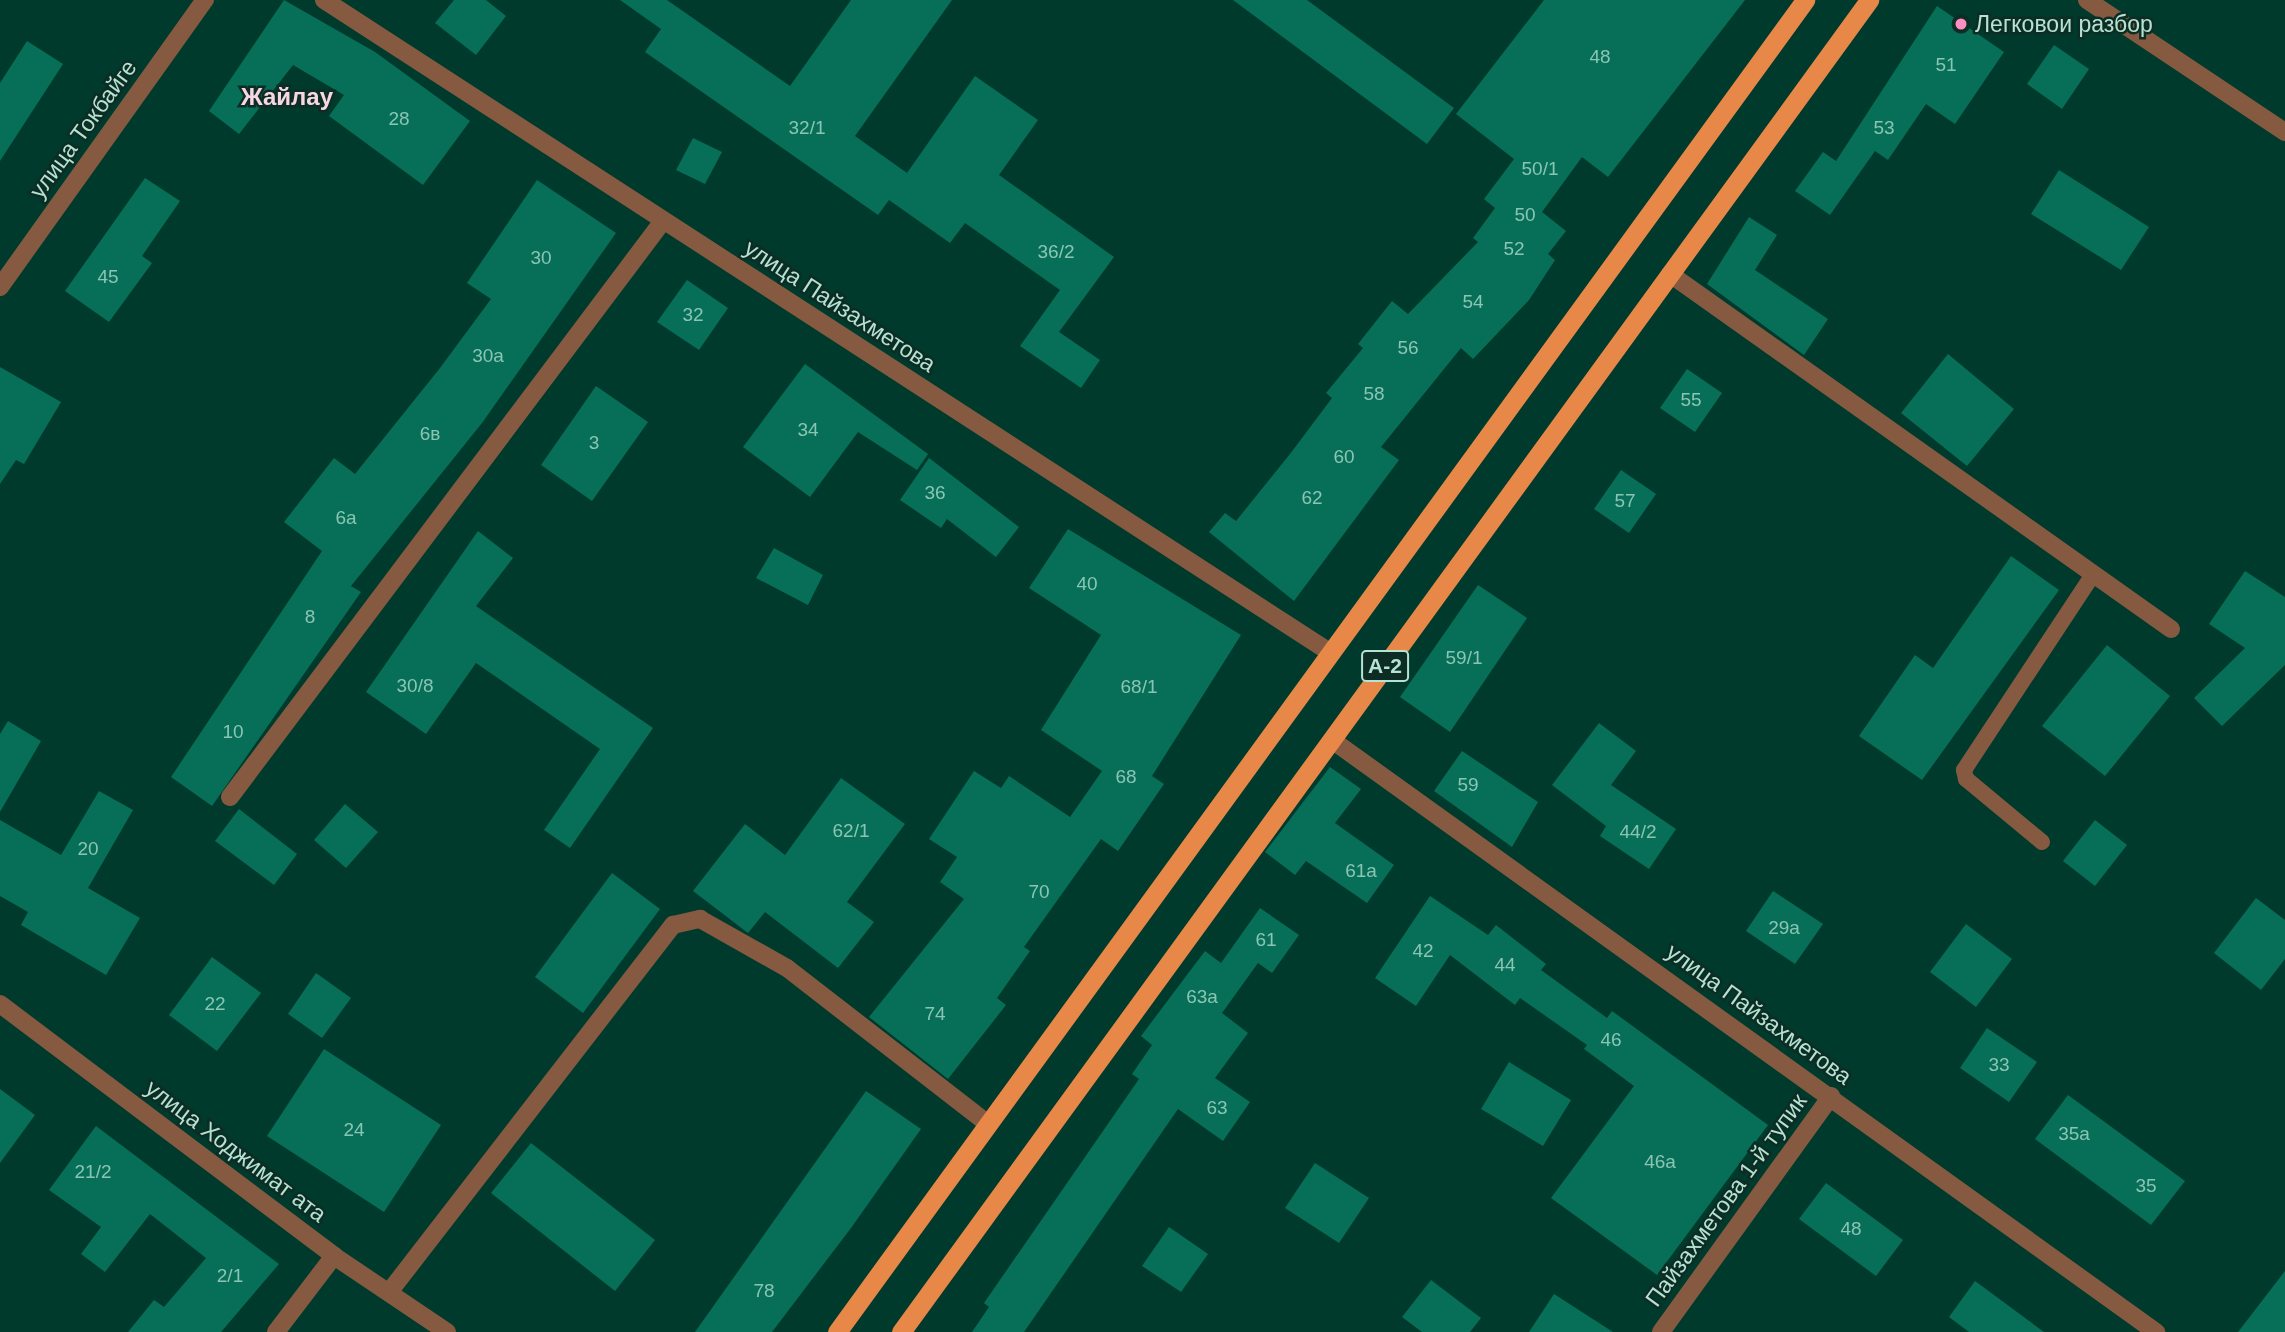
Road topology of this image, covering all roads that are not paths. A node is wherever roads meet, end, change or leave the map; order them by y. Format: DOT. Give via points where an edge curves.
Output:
graph roads {
  1 [pos="205,0"];
  2 [pos="324,0"];
  3 [pos="1805,0"];
  4 [pos="1869,0"];
  5 [pos="2087,0"];
  6 [pos="2285,132"];
  7 [pos="663,220"];
  8 [pos="1670,274"];
  9 [pos="0,287"];
  10 [pos="2093,574"];
  11 [pos="2171,629"];
  12 [pos="1331,653"];
  13 [pos="1332,740"];
  14 [pos="230,797"];
  15 [pos="2042,842"];
  16 [pos="3,1011"];
  17 [pos="1831,1096"];
  18 [pos="988,1124"];
  19 [pos="334,1256"];
  20 [pos="390,1291"];
  21 [pos="276,1332"];
  22 [pos="447,1332"];
  23 [pos="837,1332"];
  24 [pos="901,1332"];
  25 [pos="1661,1332"];
  26 [pos="2156,1332"];
  1 -- 9 [label="street, улица Токбайге"];
  2 -- 7 [label="street, улица Пайзахметова"];
  3 -- 12 [label="highway, A-2"];
  4 -- 8 [label="highway, A-2"];
  5 -- 6 [label="street"];
  7 -- 12 [label="street, улица Пайзахметова"];
  7 -- 14 [label="street"];
  8 -- 10 [label="street"];
  8 -- 13 [label="highway, A-2"];
  10 -- 11 [label="street"];
  10 -- 15 [label="lane" via="1965,770 1966,779"];
  12 -- 18 [label="highway, A-2"];
  13 -- 17 [label="street, улица Пайзахметова"];
  13 -- 24 [label="highway, A-2"];
  16 -- 19 [label="street, улица Ходжимат ата"];
  17 -- 25 [label="street, Пайзахметова 1-й тупик"];
  17 -- 26 [label="street, улица Пайзахметова"];
  18 -- 20 [label="street" via="787,968 700,919 673,925"];
  18 -- 23 [label="highway, A-2"];
  19 -- 20 [label="street, улица Ходжимат ата"];
  19 -- 21 [label="street"];
  20 -- 22 [label="street, улица Ходжимат ата"];
}
